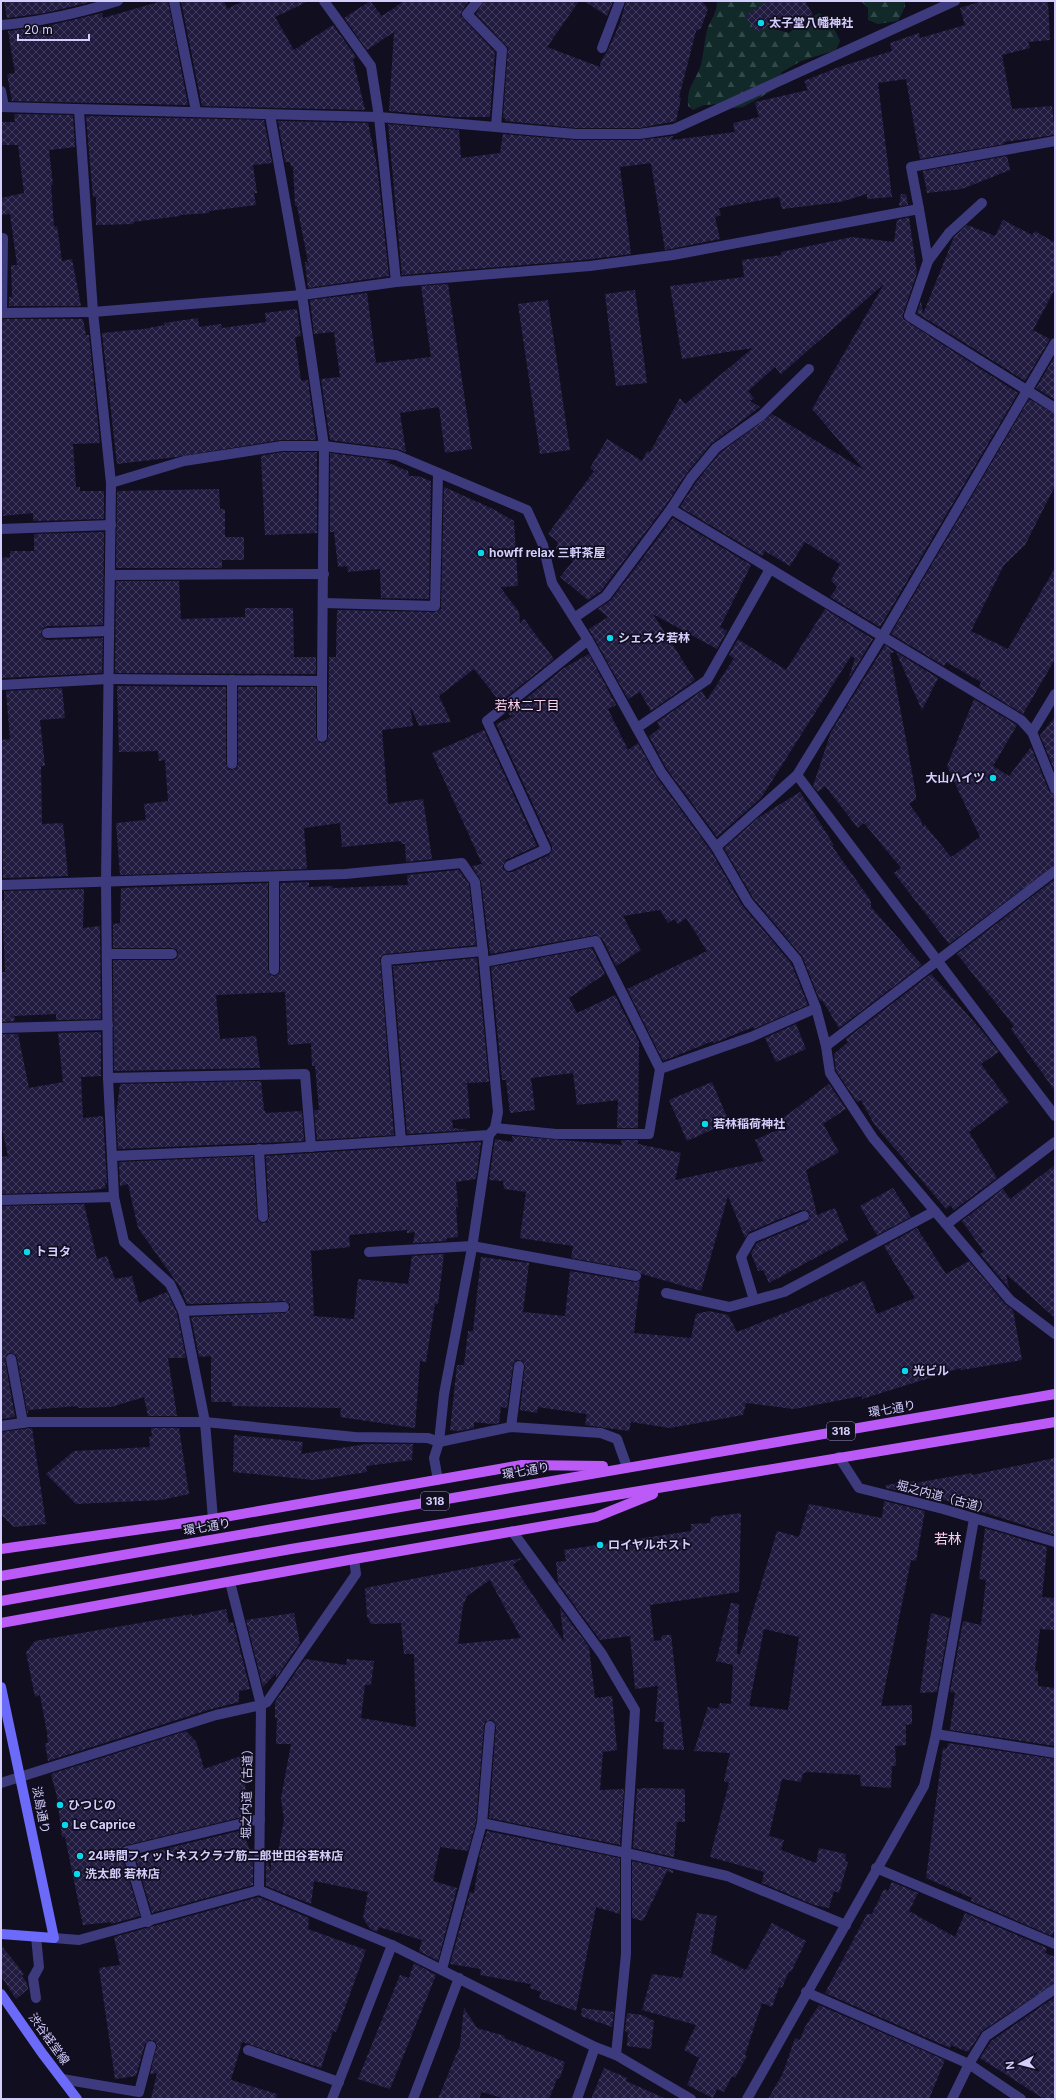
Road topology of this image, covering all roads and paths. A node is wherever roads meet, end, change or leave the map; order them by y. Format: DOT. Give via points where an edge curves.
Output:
graph roads {
  1 [pos="118,1"];
  2 [pos="174,1"];
  3 [pos="324,1"];
  4 [pos="478,1"];
  5 [pos="620,1"];
  6 [pos="955,1"];
  7 [pos="1,25"];
  8 [pos="602,48"];
  9 [pos="1,91"];
  10 [pos="2,107"];
  11 [pos="79,110"];
  12 [pos="196,111"];
  13 [pos="270,115"];
  14 [pos="379,116"];
  15 [pos="496,127"];
  16 [pos="1055,141"];
  17 [pos="982,203"];
  18 [pos="919,209"];
  19 [pos="3,238"];
  20 [pos="928,262"];
  21 [pos="396,282"];
  22 [pos="302,295"];
  23 [pos="93,312"];
  24 [pos="1,313"];
  25 [pos="1055,343"];
  26 [pos="809,370"];
  27 [pos="1026,391"];
  28 [pos="1055,408"];
  29 [pos="324,446"];
  30 [pos="438,473"];
  31 [pos="111,482"];
  32 [pos="671,509"];
  33 [pos="110,525"];
  34 [pos="1,529"];
  35 [pos="770,569"];
  36 [pos="324,574"];
  37 [pos="110,575"];
  38 [pos="324,603"];
  39 [pos="574,618"];
  40 [pos="109,631"];
  41 [pos="47,633"];
  42 [pos="882,637"];
  43 [pos="588,640"];
  44 [pos="108,679"];
  45 [pos="232,680"];
  46 [pos="322,681"];
  47 [pos="1,685"];
  48 [pos="1055,694"];
  49 [pos="637,728"];
  50 [pos="1032,732"];
  51 [pos="322,737"];
  52 [pos="232,764"];
  53 [pos="797,775"];
  54 [pos="1055,789"];
  55 [pos="716,847"];
  56 [pos="509,866"];
  57 [pos="1055,871"];
  58 [pos="274,877"];
  59 [pos="106,882"];
  60 [pos="1,885"];
  61 [pos="483,951"];
  62 [pos="107,954"];
  63 [pos="172,954"];
  64 [pos="939,960"];
  65 [pos="484,962"];
  66 [pos="274,970"];
  67 [pos="816,1008"];
  68 [pos="108,1025"];
  69 [pos="1,1028"];
  70 [pos="826,1046"];
  71 [pos="660,1069"];
  72 [pos="108,1078"];
  73 [pos="1055,1116"];
  74 [pos="492,1131"];
  75 [pos="401,1141"];
  76 [pos="1055,1142"];
  77 [pos="311,1146"];
  78 [pos="259,1149"];
  79 [pos="112,1156"];
  80 [pos="114,1197"];
  81 [pos="1,1200"];
  82 [pos="935,1211"];
  83 [pos="804,1216"];
  84 [pos="263,1217"];
  85 [pos="947,1224"];
  86 [pos="472,1246"];
  87 [pos="369,1252"];
  88 [pos="636,1276"];
  89 [pos="666,1293"];
  90 [pos="754,1300"];
  91 [pos="284,1308"];
  92 [pos="183,1311"];
  93 [pos="1055,1334"];
  94 [pos="11,1359"];
  95 [pos="519,1366"];
  96 [pos="1055,1394"];
  97 [pos="23,1422"];
  98 [pos="205,1422"];
  99 [pos="1055,1422"];
  100 [pos="1,1426"];
  101 [pos="511,1428"];
  102 [pos="439,1442"];
  103 [pos="839,1457"];
  104 [pos="627,1467"];
  105 [pos="438,1480"];
  106 [pos="669,1487"];
  107 [pos="213,1519"];
  108 [pos="974,1519"];
  109 [pos="512,1531"];
  110 [pos="1055,1542"];
  111 [pos="1,1549"];
  112 [pos="354,1559"];
  113 [pos="1,1576"];
  114 [pos="230,1582"];
  115 [pos="1,1601"];
  116 [pos="1,1623"];
  117 [pos="1,1687"];
  118 [pos="261,1705"];
  119 [pos="490,1726"];
  120 [pos="936,1734"];
  121 [pos="1055,1754"];
  122 [pos="21,1777"];
  123 [pos="1,1783"];
  124 [pos="260,1819"];
  125 [pos="482,1823"];
  126 [pos="626,1852"];
  127 [pos="876,1868"];
  128 [pos="259,1890"];
  129 [pos="148,1922"];
  130 [pos="846,1925"];
  131 [pos="1,1934"];
  132 [pos="36,1936"];
  133 [pos="54,1938"];
  134 [pos="1055,1944"];
  135 [pos="392,1945"];
  136 [pos="442,1969"];
  137 [pos="459,1978"];
  138 [pos="1055,1989"];
  139 [pos="806,1992"];
  140 [pos="1,1994"];
  141 [pos="36,1998"];
  142 [pos="151,2046"];
  143 [pos="595,2047"];
  144 [pos="248,2050"];
  145 [pos="616,2055"];
  146 [pos="969,2064"];
  147 [pos="62,2079"];
  148 [pos="339,2082"];
  149 [pos="77,2099"];
  150 [pos="332,2099"];
  151 [pos="413,2099"];
  152 [pos="577,2099"];
  153 [pos="691,2099"];
  154 [pos="747,2099"];
  155 [pos="952,2099"];
  156 [pos="1022,2099"];
  1 -- 7 [label="street" via="73,15"];
  2 -- 12 [label="street"];
  3 -- 14 [label="street" via="371,66"];
  4 -- 15 [label="street" via="467,14 502,50"];
  5 -- 8 [label="street"];
  6 -- 15 [label="street" via="674,129 639,134 581,134"];
  9 -- 10 [label="street"];
  10 -- 11 [label="street"];
  11 -- 12 [label="street"];
  11 -- 23 [label="street"];
  12 -- 13 [label="street"];
  13 -- 14 [label="street"];
  13 -- 22 [label="street"];
  14 -- 15 [label="street"];
  14 -- 21 [label="street"];
  16 -- 18 [label="street" via="911,167"];
  17 -- 20 [label="street" via="949,233"];
  18 -- 20 [label="street"];
  18 -- 21 [label="street" via="674,256 590,266"];
  19 -- 24 [label="street"];
  20 -- 27 [label="street" via="909,316"];
  21 -- 22 [label="street"];
  22 -- 23 [label="street"];
  22 -- 29 [label="street"];
  23 -- 24 [label="street"];
  23 -- 31 [label="street"];
  25 -- 27 [label="street"];
  26 -- 32 [label="street" via="762,415 716,448 691,478"];
  27 -- 28 [label="street"];
  27 -- 42 [label="street"];
  29 -- 30 [label="street" via="396,455"];
  29 -- 31 [label="street" via="282,446 184,461"];
  29 -- 36 [label="street"];
  30 -- 38 [label="street" via="435,606"];
  30 -- 39 [label="street" via="527,510 543,545 552,583"];
  31 -- 33 [label="street"];
  32 -- 35 [label="street"];
  32 -- 39 [label="street" via="606,596"];
  33 -- 34 [label="street"];
  33 -- 37 [label="street"];
  35 -- 42 [label="street"];
  35 -- 49 [label="street" via="707,680"];
  36 -- 37 [label="street"];
  36 -- 38 [label="street"];
  37 -- 40 [label="street"];
  38 -- 46 [label="street"];
  39 -- 43 [label="street"];
  40 -- 41 [label="street"];
  40 -- 44 [label="street"];
  42 -- 50 [label="street" via="1021,720"];
  42 -- 53 [label="street"];
  43 -- 49 [label="street"];
  43 -- 56 [label="street" via="487,721 546,849"];
  44 -- 45 [label="street"];
  44 -- 47 [label="street"];
  44 -- 59 [label="street"];
  45 -- 46 [label="street"];
  45 -- 52 [label="street"];
  46 -- 51 [label="street"];
  48 -- 50 [label="street"];
  49 -- 55 [label="street" via="661,772"];
  50 -- 54 [label="street"];
  53 -- 55 [label="street"];
  53 -- 64 [label="street"];
  55 -- 67 [label="street" via="748,902 797,960"];
  57 -- 64 [label="street"];
  58 -- 59 [label="street"];
  58 -- 61 [label="street" via="345,874 462,863 475,882"];
  58 -- 66 [label="street"];
  59 -- 60 [label="street"];
  59 -- 62 [label="street"];
  61 -- 65 [label="street"];
  61 -- 75 [label="street" via="386,960"];
  62 -- 63 [label="street"];
  62 -- 68 [label="street"];
  64 -- 70 [label="street"];
  64 -- 73 [label="street"];
  65 -- 71 [label="street" via="596,941"];
  65 -- 74 [label="street" via="498,1112"];
  67 -- 70 [label="street"];
  67 -- 71 [label="street" via="751,1037"];
  68 -- 69 [label="street"];
  68 -- 72 [label="street"];
  70 -- 82 [label="street" via="830,1073 873,1138"];
  71 -- 74 [label="street" via="649,1134"];
  72 -- 77 [label="street" via="305,1074"];
  72 -- 79 [label="street"];
  74 -- 75 [label="street"];
  74 -- 86 [label="street"];
  75 -- 77 [label="street"];
  76 -- 85 [label="street"];
  77 -- 78 [label="street"];
  78 -- 79 [label="street"];
  78 -- 84 [label="street"];
  79 -- 80 [label="street"];
  80 -- 81 [label="street"];
  80 -- 92 [label="street" via="124,1242 170,1284"];
  82 -- 85 [label="street"];
  82 -- 90 [label="street" via="784,1292"];
  83 -- 90 [label="street" via="752,1238 741,1257"];
  85 -- 93 [label="street" via="1010,1300"];
  86 -- 87 [label="street"];
  86 -- 88 [label="street"];
  86 -- 102 [label="street" via="444,1394"];
  89 -- 90 [label="street" via="729,1307"];
  91 -- 92 [label="street"];
  92 -- 98 [label="street"];
  94 -- 97 [label="street"];
  95 -- 101 [label="street"];
  96 -- 104 [label="main road, 環七通り / 318"];
  97 -- 98 [label="street"];
  97 -- 100 [label="street"];
  98 -- 102 [label="street" via="355,1437 428,1438"];
  98 -- 107 [label="street"];
  99 -- 103 [label="main road, 318"];
  101 -- 102 [label="street"];
  101 -- 104 [label="street" via="601,1433 616,1439"];
  102 -- 105 [label="street" via="434,1458"];
  103 -- 106 [label="main road, 318"];
  103 -- 108 [label="street, 堀之内道（古道）" via="859,1488"];
  104 -- 105 [label="main road" via="522,1465"];
  104 -- 113 [label="main road, 環七通り / 318"];
  105 -- 107 [label="main road"];
  106 -- 109 [label="main road" via="596,1517"];
  106 -- 115 [label="main road, 318"];
  107 -- 111 [label="main road"];
  108 -- 110 [label="street, 堀之内道（古道）"];
  108 -- 120 [label="street"];
  109 -- 112 [label="main road"];
  109 -- 126 [label="street" via="602,1654 635,1710"];
  112 -- 114 [label="main road"];
  112 -- 118 [label="street" via="356,1574 267,1702"];
  114 -- 116 [label="main road"];
  114 -- 118 [label="street, 堀之内道（古道）"];
  117 -- 122 [label="main road, 淡島通り"];
  118 -- 122 [label="street" via="216,1715"];
  118 -- 124 [label="street, 堀之内道（古道）"];
  119 -- 125 [label="street"];
  120 -- 121 [label="street"];
  120 -- 127 [label="street" via="924,1786"];
  122 -- 123 [label="street"];
  122 -- 133 [label="main road, 淡島通り"];
  124 -- 128 [label="street, 堀之内道（古道）"];
  124 -- 129 [label="street" via="127,1851"];
  125 -- 126 [label="street"];
  125 -- 136 [label="street"];
  126 -- 130 [label="street" via="727,1876"];
  126 -- 145 [label="street" via="626,1954"];
  127 -- 130 [label="street"];
  127 -- 134 [label="street"];
  128 -- 129 [label="street"];
  128 -- 135 [label="street"];
  129 -- 133 [label="street" via="79,1940"];
  130 -- 139 [label="street"];
  131 -- 132 [label="main road"];
  132 -- 133 [label="main road"];
  132 -- 141 [label="street" via="39,1967 33,1978"];
  135 -- 136 [label="street"];
  135 -- 148 [label="street"];
  136 -- 137 [label="street"];
  137 -- 143 [label="street"];
  137 -- 151 [label="street"];
  138 -- 146 [label="street" via="986,2036"];
  139 -- 146 [label="street"];
  139 -- 154 [label="street"];
  140 -- 147 [label="main road, 渋谷経堂線"];
  142 -- 147 [label="street" via="139,2092"];
  143 -- 145 [label="street"];
  143 -- 152 [label="street"];
  144 -- 148 [label="street"];
  145 -- 153 [label="street"];
  146 -- 155 [label="street"];
  146 -- 156 [label="street"];
  147 -- 149 [label="main road, 渋谷経堂線"];
  148 -- 150 [label="street"];
}
